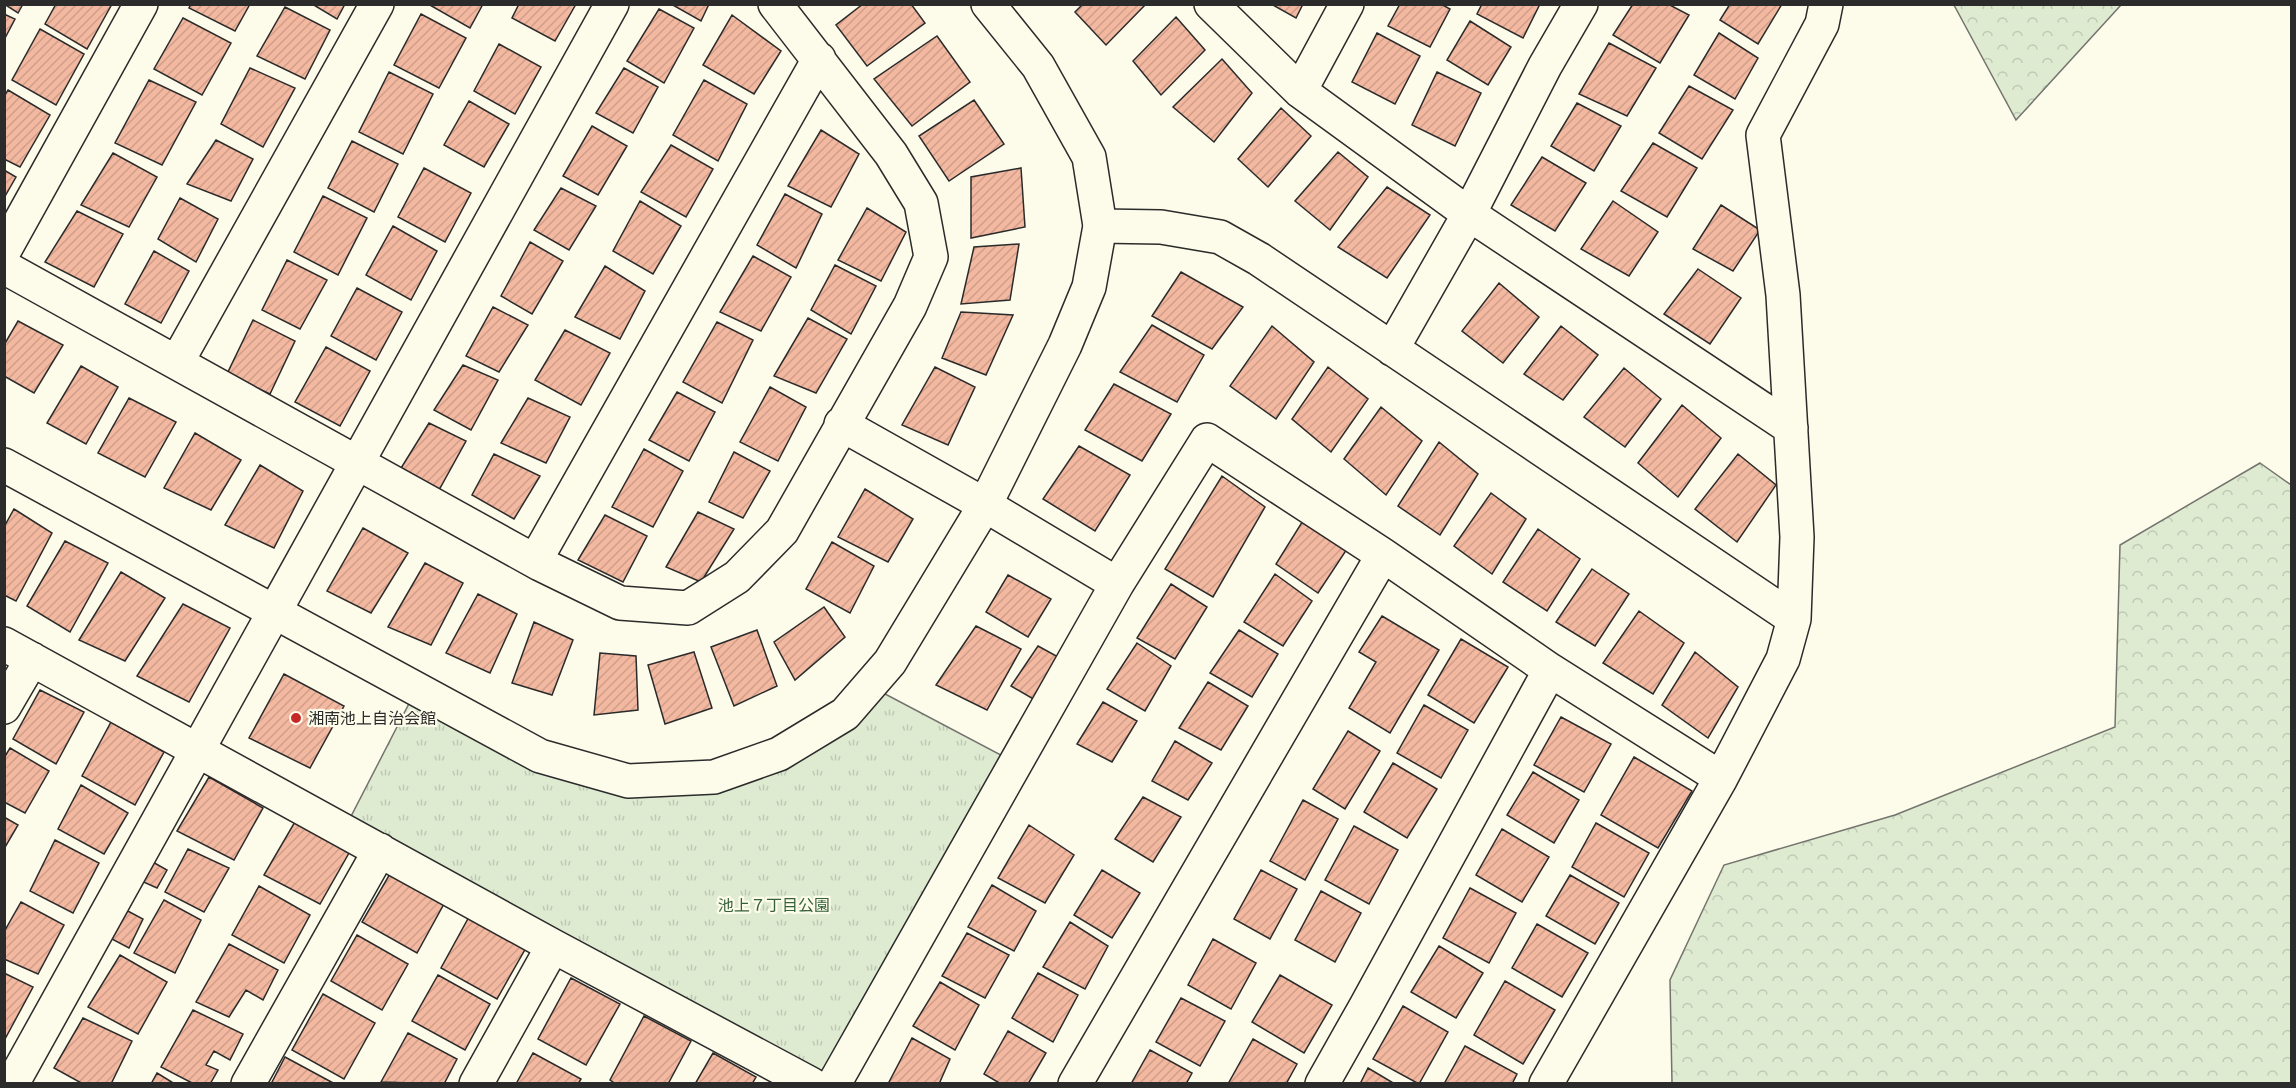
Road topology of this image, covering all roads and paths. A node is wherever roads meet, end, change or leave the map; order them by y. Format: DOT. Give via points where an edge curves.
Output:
graph roads {
  1 [pos="141,4"];
  2 [pos="377,4"];
  3 [pos="612,4"];
  4 [pos="775,4"];
  5 [pos="988,4"];
  6 [pos="1211,4"];
  7 [pos="1347,4"];
  8 [pos="1581,4"];
  9 [pos="1826,4"];
  10 [pos="819,59"];
  11 [pos="1300,91"];
  12 [pos="1468,213"];
  13 [pos="1101,226"];
  14 [pos="4,251"];
  15 [pos="4,267"];
  16 [pos="1392,349"];
  17 [pos="177,362"];
  18 [pos="841,424"];
  19 [pos="1791,428"];
  20 [pos="358,462"];
  21 [pos="4,465"];
  22 [pos="985,505"];
  23 [pos="1383,555"];
  24 [pos="535,561"];
  25 [pos="1117,584"];
  26 [pos="273,613"];
  27 [pos="1794,619"];
  28 [pos="18,651"];
  29 [pos="1550,670"];
  30 [pos="4,707"];
  31 [pos="196,748"];
  32 [pos="1721,778"];
  33 [pos="380,850"];
  34 [pos="553,946"];
  35 [pos="12,1083"];
  36 [pos="248,1083"];
  37 [pos="476,1083"];
  38 [pos="811,1083"];
  39 [pos="834,1083"];
  40 [pos="1076,1083"];
  41 [pos="1322,1083"];
  42 [pos="1546,1083"];
  1 -- 14 [label="street"];
  2 -- 17 [label="street"];
  3 -- 20 [label="street"];
  4 -- 10 [label="street"];
  5 -- 13 [label="street" via="1038,66 1089,158"];
  6 -- 11 [label="street"];
  7 -- 11 [label="street"];
  8 -- 12 [label="street"];
  9 -- 19 [label="street" via="1822,24 1762,135 1783,295"];
  10 -- 18 [label="street" via="891,154 921,203 931,256 910,306"];
  10 -- 24 [label="street"];
  11 -- 12 [label="street"];
  12 -- 16 [label="street"];
  12 -- 19 [label="street"];
  13 -- 16 [label="street" via="1161,227 1220,237"];
  13 -- 22 [label="street" via="1089,287 1065,345"];
  15 -- 17 [label="street"];
  16 -- 27 [label="street"];
  17 -- 20 [label="street"];
  18 -- 22 [label="street"];
  18 -- 24 [label="street" via="782,531 737,577 688,608 621,603"];
  19 -- 27 [label="street" via="1797,537"];
  20 -- 24 [label="street"];
  20 -- 26 [label="street"];
  21 -- 26 [label="street"];
  22 -- 25 [label="street"];
  22 -- 26 [label="street" via="890,662 845,714 779,754 714,777 628,781 540,756"];
  23 -- 25 [label="street" via="1207,440"];
  23 -- 29 [label="street"];
  23 -- 40 [label="street"];
  25 -- 39 [label="street"];
  26 -- 31 [label="street"];
  27 -- 32 [label="street" via="1783,659"];
  28 -- 30 [label="street"];
  28 -- 31 [label="street"];
  29 -- 32 [label="street"];
  29 -- 41 [label="street"];
  31 -- 33 [label="street"];
  31 -- 35 [label="street"];
  32 -- 42 [label="street"];
  33 -- 34 [label="street"];
  33 -- 36 [label="street"];
  34 -- 37 [label="street"];
  34 -- 38 [label="street"];
}
